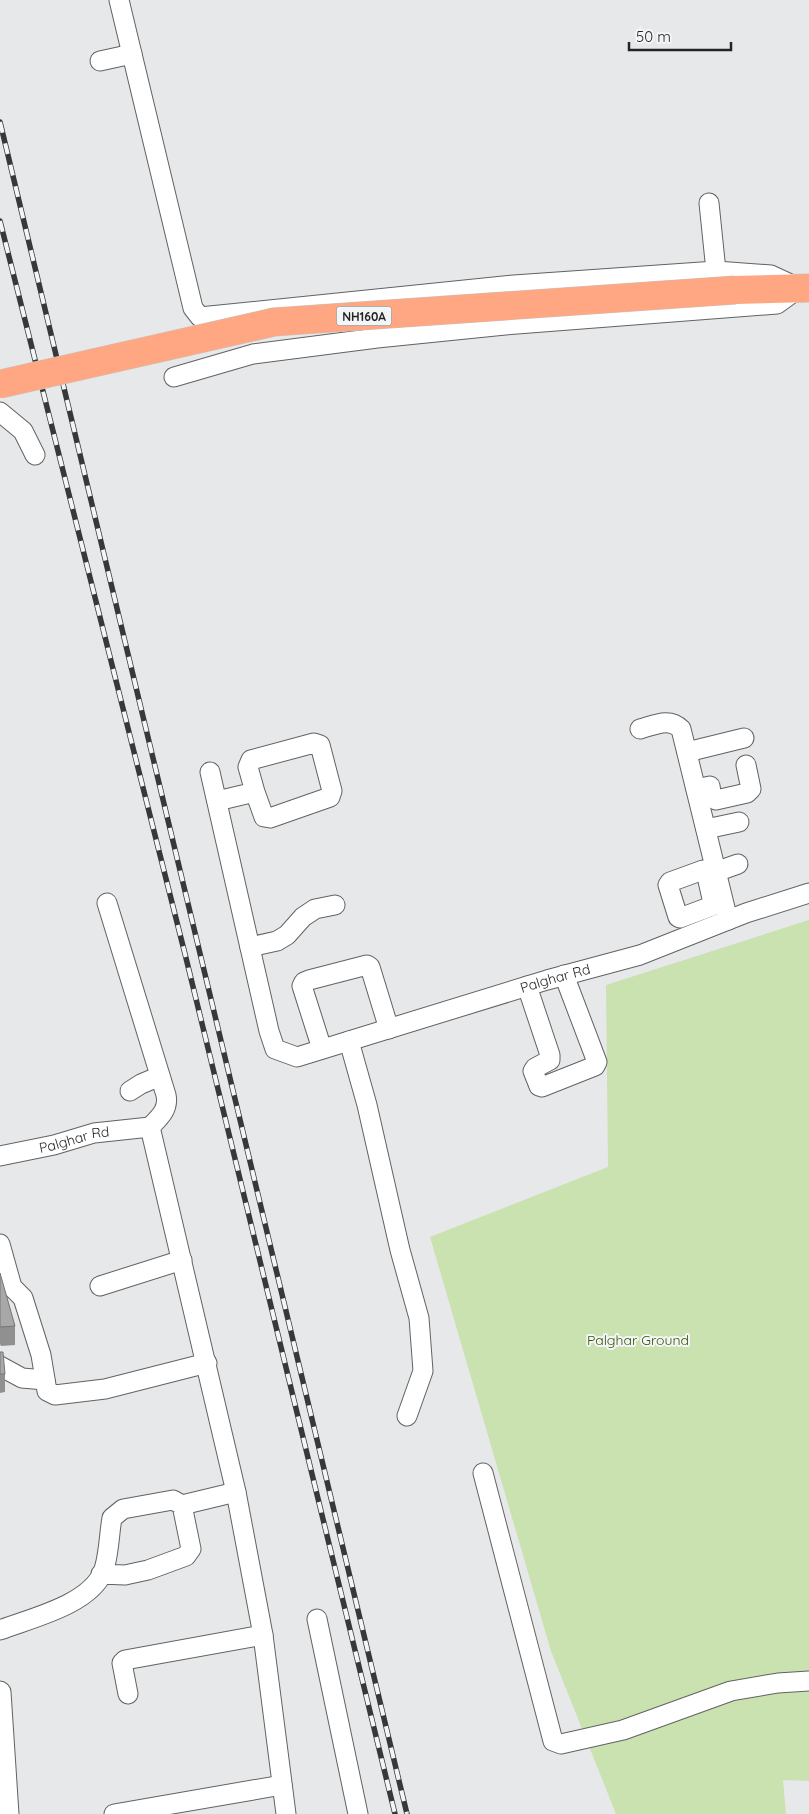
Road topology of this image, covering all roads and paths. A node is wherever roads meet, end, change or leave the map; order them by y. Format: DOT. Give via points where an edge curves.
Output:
graph roads {
  1 [pos="120,0"];
  2 [pos="132,54"];
  3 [pos="100,61"];
  4 [pos="709,204"];
  5 [pos="716,271"];
  6 [pos="804,288"];
  7 [pos="174,377"];
  8 [pos="0,384"];
  9 [pos="0,412"];
  10 [pos="35,455"];
  11 [pos="640,729"];
  12 [pos="744,738"];
  13 [pos="687,752"];
  14 [pos="746,765"];
  15 [pos="210,772"];
  16 [pos="704,782"];
  17 [pos="255,792"];
  18 [pos="217,801"];
  19 [pos="739,822"];
  20 [pos="706,829"];
  21 [pos="738,864"];
  22 [pos="711,873"];
  23 [pos="809,893"];
  24 [pos="107,903"];
  25 [pos="335,905"];
  26 [pos="728,920"];
  27 [pos="250,947"];
  28 [pos="564,975"];
  29 [pos="527,986"];
  30 [pos="389,1029"];
  31 [pos="349,1041"];
  32 [pos="322,1049"];
  33 [pos="160,1076"];
  34 [pos="130,1091"];
  35 [pos="150,1127"];
  36 [pos="0,1156"];
  37 [pos="0,1244"];
  38 [pos="182,1260"];
  39 [pos="100,1286"];
  40 [pos="207,1363"];
  41 [pos="0,1366"];
  42 [pos="45,1380"];
  43 [pos="407,1416"];
  44 [pos="483,1473"];
  45 [pos="236,1492"];
  46 [pos="182,1505"];
  47 [pos="101,1574"];
  48 [pos="317,1619"];
  49 [pos="0,1630"];
  50 [pos="263,1635"];
  51 [pos="809,1681"];
  52 [pos="0,1691"];
  53 [pos="128,1694"];
  54 [pos="282,1785"];
  55 [pos="6,1810"];
  56 [pos="114,1814"];
  57 [pos="286,1814"];
  58 [pos="358,1814"];
  1 -- 2 [label="street"];
  2 -- 3 [label="street"];
  2 -- 5 [label="street" via="193,308 200,317 514,285"];
  4 -- 5 [label="street"];
  5 -- 6 [label="street" via="771,275"];
  6 -- 7 [label="street" via="777,304 377,338 253,354"];
  6 -- 8 [label="highway, NH160A, bridge" via="274,322"];
  9 -- 10 [label="street" via="23,430"];
  11 -- 13 [label="street" via="668,721 676,724 681,729"];
  12 -- 13 [label="street"];
  13 -- 16 [label="street"];
  14 -- 16 [label="street" via="751,789 747,793 716,800"];
  15 -- 18 [label="street"];
  16 -- 20 [label="street"];
  17 -- 17 [label="street" via="248,767 251,760 314,742 320,746 332,791 330,797 270,818 264,817"];
  17 -- 18 [label="street"];
  18 -- 27 [label="street"];
  19 -- 20 [label="street"];
  20 -- 22 [label="street"];
  21 -- 22 [label="street"];
  22 -- 26 [label="street"];
  23 -- 26 [label="street, Palghar Rd"];
  24 -- 33 [label="street"];
  25 -- 27 [label="street" via="315,909 303,917 287,936 277,941"];
  26 -- 28 [label="street, Palghar Rd" via="640,954"];
  27 -- 32 [label="street, Palghar Rd" via="275,1049 297,1057"];
  28 -- 29 [label="street, Palghar Rd"];
  28 -- 29 [label="street" via="597,1062 595,1066 542,1087 533,1071 550,1060 550,1054"];
  29 -- 30 [label="street, Palghar Rd"];
  30 -- 31 [label="street, Palghar Rd"];
  30 -- 32 [label="street" via="367,965 309,980 302,986"];
  31 -- 32 [label="street, Palghar Rd"];
  31 -- 43 [label="street" via="419,1318 423,1371"];
  33 -- 34 [label="street"];
  33 -- 35 [label="street" via="167,1102 164,1113"];
  35 -- 36 [label="street, Palghar Rd" via="94,1133"];
  35 -- 38 [label="street"];
  37 -- 42 [label="street" via="12,1287 23,1298 41,1355"];
  38 -- 39 [label="street"];
  38 -- 40 [label="street"];
  40 -- 42 [label="street" via="105,1389 55,1395 47,1391"];
  40 -- 45 [label="street"];
  41 -- 42 [label="street" via="22,1378"];
  44 -- 51 [label="street" via="553,1741 561,1744 623,1730 731,1691"];
  45 -- 46 [label="street"];
  45 -- 50 [label="street"];
  46 -- 47 [label="street" via="173,1500 123,1508 112,1518"];
  46 -- 47 [label="street" via="191,1550 186,1556 125,1575"];
  47 -- 49 [label="street" via="84,1594 64,1606"];
  48 -- 58 [label="street"];
  50 -- 53 [label="street" via="125,1660 122,1663"];
  50 -- 54 [label="street"];
  52 -- 55 [label="street"];
  54 -- 56 [label="street"];
  54 -- 57 [label="street"];
}
